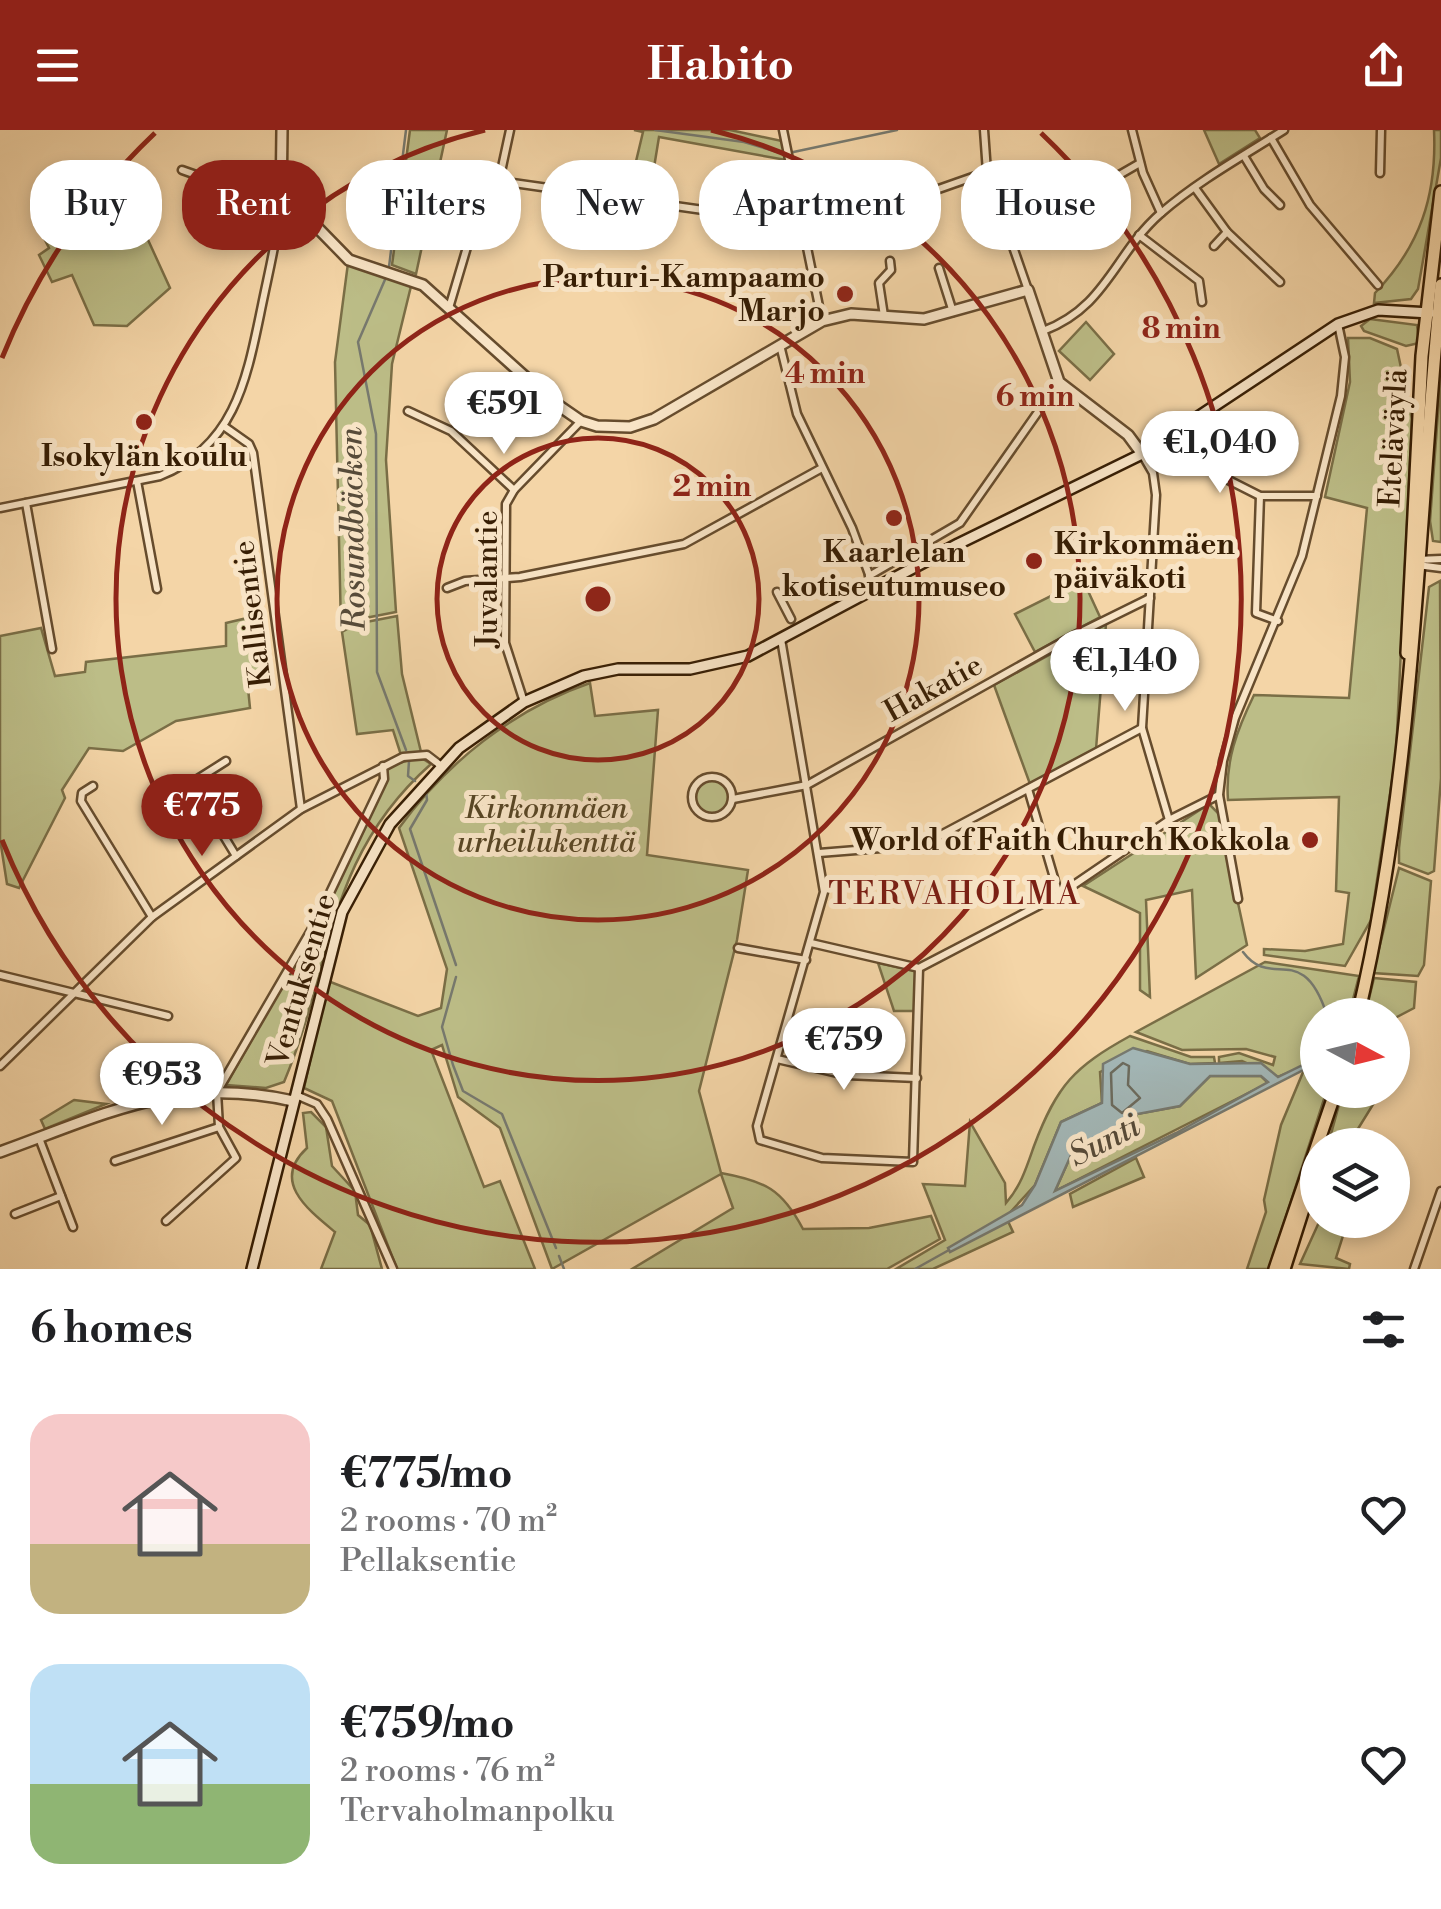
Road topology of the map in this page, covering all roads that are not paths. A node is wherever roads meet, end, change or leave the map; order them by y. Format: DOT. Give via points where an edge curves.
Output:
graph roads {
  1 [pos="282,130"];
  2 [pos="510,130"];
  3 [pos="784,130"];
  4 [pos="984,130"];
  5 [pos="1132,130"];
  6 [pos="1284,130"];
  7 [pos="1382,130"];
  8 [pos="1271,138"];
  9 [pos="1244,156"];
  10 [pos="282,160"];
  11 [pos="503,160"];
  12 [pos="789,160"];
  13 [pos="986,160"];
  14 [pos="1140,163"];
  15 [pos="1131,168"];
  16 [pos="1380,173"];
  17 [pos="521,183"];
  18 [pos="1196,188"];
  19 [pos="1441,192"];
  20 [pos="1280,205"];
  21 [pos="699,209"];
  22 [pos="1161,213"];
  23 [pos="1228,232"];
  24 [pos="1139,235"];
  25 [pos="326,236"];
  26 [pos="1214,246"];
  27 [pos="272,250"];
  28 [pos="466,250"];
  29 [pos="807,250"];
  30 [pos="1014,250"];
  31 [pos="890,261"];
  32 [pos="939,268"];
  33 [pos="1280,282"];
  34 [pos="1378,285"];
  35 [pos="1441,285"];
  36 [pos="1028,290"];
  37 [pos="1202,302"];
  38 [pos="449,308"];
  39 [pos="954,313"];
  40 [pos="1432,313"];
  41 [pos="884,317"];
  42 [pos="822,322"];
  43 [pos="1338,324"];
  44 [pos="1043,331"];
  45 [pos="780,344"];
  46 [pos="1059,382"];
  47 [pos="408,411"];
  48 [pos="581,421"];
  49 [pos="224,427"];
  50 [pos="1184,427"];
  51 [pos="1142,454"];
  52 [pos="822,468"];
  53 [pos="137,480"];
  54 [pos="514,490"];
  55 [pos="1260,496"];
  56 [pos="1317,496"];
  57 [pos="26,502"];
  58 [pos="0,508"];
  59 [pos="1441,560"];
  60 [pos="1418,562"];
  61 [pos="1441,568"];
  62 [pos="869,576"];
  63 [pos="506,578"];
  64 [pos="447,588"];
  65 [pos="874,588"];
  66 [pos="157,589"];
  67 [pos="777,592"];
  68 [pos="1150,598"];
  69 [pos="791,619"];
  70 [pos="1278,621"];
  71 [pos="781,639"];
  72 [pos="52,649"];
  73 [pos="524,702"];
  74 [pos="1142,728"];
  75 [pos="226,761"];
  76 [pos="383,766"];
  77 [pos="440,766"];
  78 [pos="93,786"];
  79 [pos="807,786"];
  80 [pos="1028,789"];
  81 [pos="1219,795"];
  82 [pos="733,799"];
  83 [pos="300,809"];
  84 [pos="1169,820"];
  85 [pos="818,853"];
  86 [pos="236,856"];
  87 [pos="1060,895"];
  88 [pos="1238,899"];
  89 [pos="152,916"];
  90 [pos="811,942"];
  91 [pos="738,948"];
  92 [pos="806,960"];
  93 [pos="919,968"];
  94 [pos="0,974"];
  95 [pos="74,990"];
  96 [pos="1361,998"];
  97 [pos="168,1016"];
  98 [pos="777,1058"];
  99 [pos="0,1066"];
  100 [pos="917,1078"];
  101 [pos="217,1092"];
  102 [pos="294,1098"];
  103 [pos="1330,1108"];
  104 [pos="1328,1114"];
  105 [pos="219,1127"];
  106 [pos="1325,1128"];
  107 [pos="39,1138"];
  108 [pos="0,1152"];
  109 [pos="115,1161"];
  110 [pos="1441,1192"];
  111 [pos="61,1196"];
  112 [pos="1300,1211"];
  113 [pos="15,1214"];
  114 [pos="166,1220"];
  115 [pos="73,1227"];
  116 [pos="252,1269"];
  117 [pos="393,1269"];
  118 [pos="1278,1269"];
  119 [pos="1414,1269"];
  1 -- 10 [label="main road"];
  2 -- 11 [label="street"];
  3 -- 12 [label="street"];
  4 -- 13 [label="street"];
  5 -- 14 [label="street"];
  6 -- 8 [label="street"];
  7 -- 16 [label="street"];
  8 -- 9 [label="street"];
  8 -- 34 [label="street" via="1310,205"];
  9 -- 18 [label="street"];
  9 -- 20 [label="street"];
  14 -- 15 [label="street"];
  14 -- 22 [label="street"];
  17 -- 21 [label="street"];
  18 -- 22 [label="street"];
  18 -- 23 [label="street"];
  19 -- 40 [label="highway, Eteläväylä"];
  22 -- 24 [label="street"];
  23 -- 26 [label="street"];
  23 -- 33 [label="street"];
  24 -- 37 [label="street" via="1199,281"];
  24 -- 44 [label="street" via="1088,306"];
  25 -- 38 [label="main road" via="349,260 424,285"];
  27 -- 49 [label="street" via="247,376"];
  28 -- 38 [label="street"];
  29 -- 42 [label="street"];
  30 -- 36 [label="street"];
  31 -- 41 [label="street" via="879,283"];
  32 -- 39 [label="street"];
  35 -- 40 [label="highway, Eteläväylä"];
  36 -- 39 [label="main road"];
  36 -- 44 [label="main road"];
  38 -- 48 [label="main road"];
  39 -- 41 [label="main road"];
  40 -- 43 [label="main road, Ventuksentie" via="1378,310"];
  40 -- 60 [label="highway, Eteläväylä"];
  41 -- 42 [label="main road" via="852,314"];
  42 -- 45 [label="main road"];
  43 -- 50 [label="main road, Ventuksentie"];
  43 -- 56 [label="street" via="1345,369"];
  44 -- 46 [label="main road"];
  45 -- 48 [label="main road" via="654,420 615,428"];
  45 -- 52 [label="street" via="797,414"];
  46 -- 51 [label="main road" via="1128,435"];
  46 -- 62 [label="street" via="960,522"];
  47 -- 54 [label="street" via="452,431"];
  48 -- 54 [label="street, Juvalantie"];
  49 -- 53 [label="street" via="190,462"];
  49 -- 83 [label="street, Kallisentie" via="253,454"];
  50 -- 51 [label="main road, Ventuksentie"];
  50 -- 55 [label="street" via="1183,456"];
  51 -- 65 [label="main road, Ventuksentie"];
  51 -- 68 [label="street" via="1155,483"];
  52 -- 62 [label="street"];
  52 -- 63 [label="street" via="684,544"];
  53 -- 57 [label="street"];
  53 -- 66 [label="street"];
  54 -- 63 [label="street, Juvalantie" via="506,512"];
  55 -- 56 [label="street"];
  55 -- 70 [label="street" via="1256,614"];
  56 -- 70 [label="street"];
  57 -- 58 [label="street"];
  57 -- 72 [label="street"];
  59 -- 60 [label="street"];
  60 -- 61 [label="street"];
  60 -- 96 [label="highway, Eteläväylä" via="1392,842"];
  62 -- 65 [label="street"];
  63 -- 64 [label="street"];
  63 -- 73 [label="street, Juvalantie" via="506,655"];
  65 -- 71 [label="main road, Ventuksentie"];
  67 -- 69 [label="street"];
  68 -- 74 [label="street"];
  68 -- 79 [label="street, Hakatie"];
  70 -- 81 [label="street" via="1228,736"];
  71 -- 73 [label="main road, Ventuksentie" via="722,664 584,676"];
  71 -- 79 [label="street"];
  73 -- 77 [label="main road, Ventuksentie"];
  74 -- 80 [label="street"];
  74 -- 84 [label="street"];
  75 -- 86 [label="street" via="194,788"];
  76 -- 77 [label="street" via="420,754"];
  76 -- 83 [label="street"];
  76 -- 101 [label="street" via="384,778 317,920"];
  77 -- 102 [label="main road, Ventuksentie" via="390,824 353,888"];
  78 -- 89 [label="street" via="82,801"];
  79 -- 82 [label="street, Hakatie"];
  79 -- 85 [label="street"];
  80 -- 85 [label="street" via="913,845"];
  80 -- 87 [label="street"];
  81 -- 84 [label="street"];
  81 -- 88 [label="street"];
  82 -- 82 [label="street, Hakatie" via="722,817 702,815 694,789 702,779 718,777"];
  83 -- 86 [label="street"];
  84 -- 87 [label="street"];
  85 -- 90 [label="street" via="824,892"];
  86 -- 89 [label="street"];
  87 -- 93 [label="street"];
  89 -- 95 [label="street"];
  90 -- 92 [label="street"];
  90 -- 93 [label="street"];
  91 -- 92 [label="street"];
  92 -- 98 [label="street"];
  93 -- 100 [label="street"];
  94 -- 95 [label="street"];
  95 -- 97 [label="street"];
  95 -- 99 [label="street"];
  98 -- 100 [label="street" via="846,1075"];
  98 -- 100 [label="street" via="758,1136 822,1158 912,1162"];
  101 -- 102 [label="main road"];
  101 -- 105 [label="street"];
  101 -- 107 [label="main road" via="156,1097"];
  102 -- 116 [label="main road, Ventuksentie"];
  102 -- 117 [label="street" via="317,1104 328,1119"];
  103 -- 104 [label="highway"];
  104 -- 106 [label="highway"];
  104 -- 118 [label="highway"];
  105 -- 109 [label="street"];
  105 -- 114 [label="street" via="236,1158"];
  107 -- 108 [label="main road"];
  107 -- 111 [label="street"];
  110 -- 119 [label="street"];
  111 -- 113 [label="street"];
  111 -- 115 [label="street"];
  112 -- 118 [label="highway"];
}
